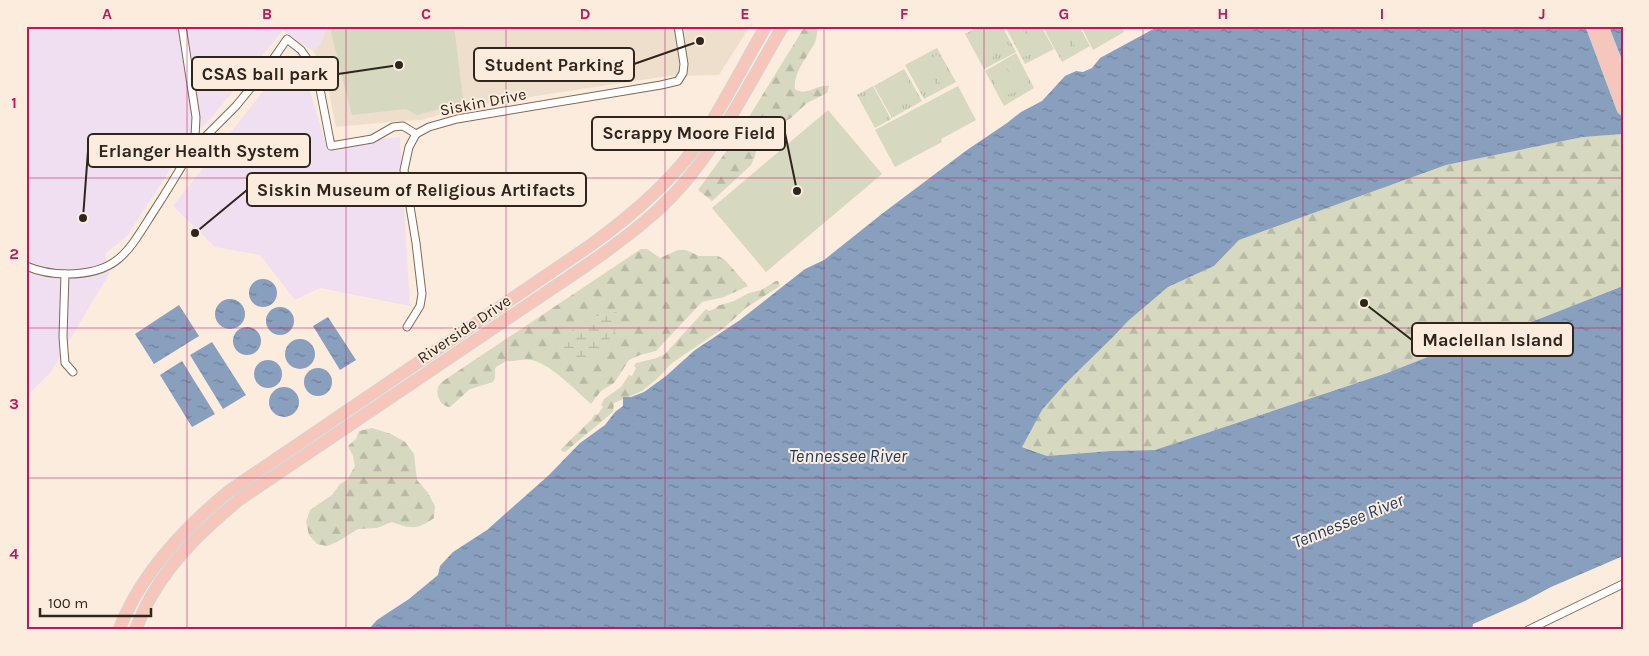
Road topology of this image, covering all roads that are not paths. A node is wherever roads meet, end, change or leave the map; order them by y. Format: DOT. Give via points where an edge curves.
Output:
graph roads {
  1 [pos="182,26"];
  2 [pos="678,26"];
  3 [pos="766,26"];
  4 [pos="783,26"];
  5 [pos="1592,26"];
  6 [pos="1602,26"];
  7 [pos="1623,80"];
  8 [pos="1623,108"];
  9 [pos="416,134"];
  10 [pos="190,152"];
  11 [pos="26,266"];
  12 [pos="65,274"];
  13 [pos="407,327"];
  14 [pos="72,372"];
  15 [pos="1623,584"];
  16 [pos="119,630"];
  17 [pos="135,630"];
  18 [pos="1528,630"];
  1 -- 10 [label="street" via="196,117"];
  2 -- 9 [label="street, Siskin Drive" via="684,64 678,81 457,120"];
  3 -- 16 [label="main road, Riverside Drive" via="700,140 652,195 588,248 229,491 203,512 156,566"];
  4 -- 17 [label="main road, Riverside Drive" via="720,133 692,173 657,210 630,235 584,267 240,499 206,527 175,562 152,595"];
  5 -- 8 [label="main road"];
  6 -- 7 [label="main road"];
  9 -- 10 [label="street" via="403,126 393,127 372,139 331,146 315,70 301,50 287,39 236,106"];
  9 -- 13 [label="street" via="408,147 404,170 422,294 420,306"];
  10 -- 12 [label="street" via="128,252 95,271"];
  11 -- 12 [label="street" via="48,274"];
  12 -- 14 [label="street" via="63,337 65,363"];
  15 -- 18 [label="street"];
}
